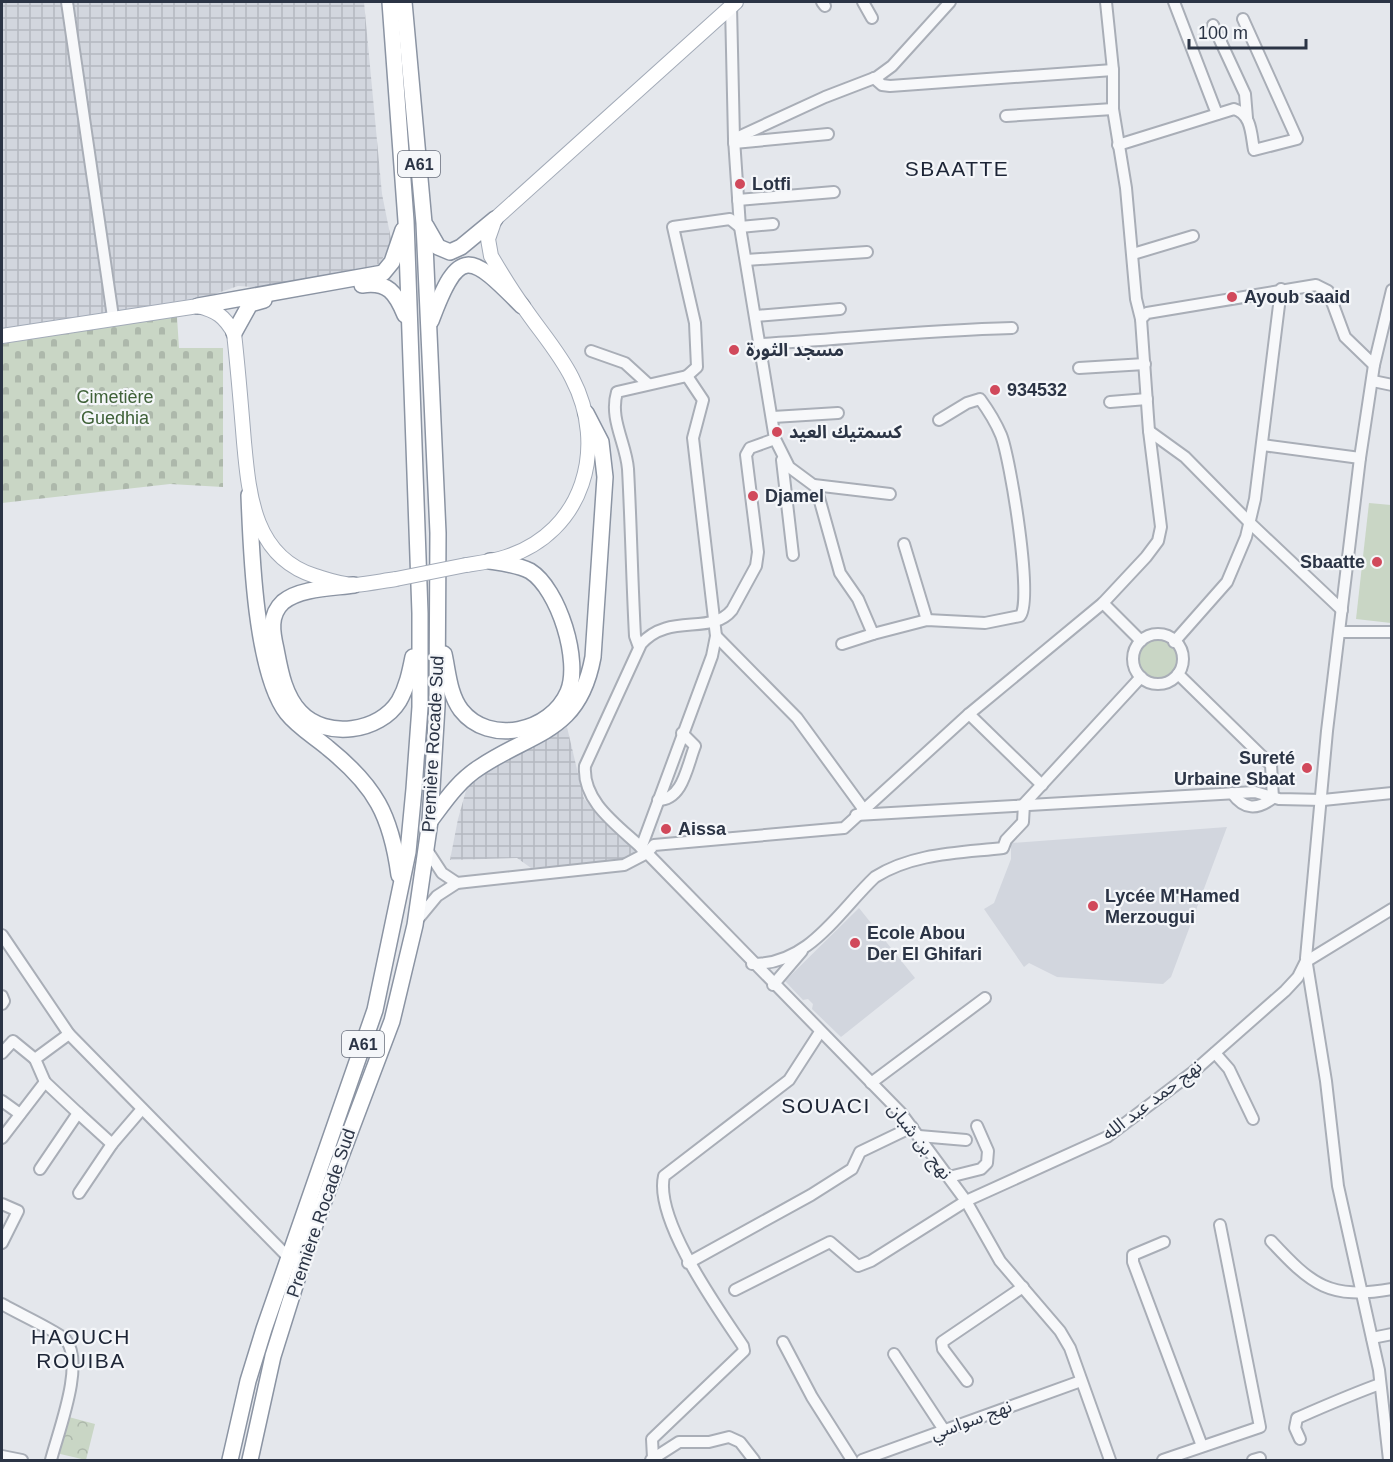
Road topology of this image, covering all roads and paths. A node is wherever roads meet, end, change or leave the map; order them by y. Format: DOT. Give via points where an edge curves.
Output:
graph roads {
  1 [pos="67,2"];
  2 [pos="390,2"];
  3 [pos="404,2"];
  4 [pos="863,2"];
  5 [pos="950,2"];
  6 [pos="1106,2"];
  7 [pos="1174,2"];
  8 [pos="734,4"];
  9 [pos="872,18"];
  10 [pos="1243,19"];
  11 [pos="1213,26"];
  12 [pos="1113,70"];
  13 [pos="874,78"];
  14 [pos="1113,109"];
  15 [pos="1217,114"];
  16 [pos="1006,117"];
  17 [pos="1247,118"];
  18 [pos="828,134"];
  19 [pos="734,141"];
  20 [pos="1118,145"];
  21 [pos="834,192"];
  22 [pos="738,200"];
  23 [pos="495,219"];
  24 [pos="406,221"];
  25 [pos="424,223"];
  26 [pos="773,224"];
  27 [pos="740,227"];
  28 [pos="1193,236"];
  29 [pos="867,252"];
  30 [pos="1133,254"];
  31 [pos="746,260"];
  32 [pos="1281,290"];
  33 [pos="1392,290"];
  34 [pos="198,306"];
  35 [pos="522,306"];
  36 [pos="840,309"];
  37 [pos="756,316"];
  38 [pos="113,317"];
  39 [pos="1141,319"];
  40 [pos="409,326"];
  41 [pos="428,326"];
  42 [pos="1012,328"];
  43 [pos="234,333"];
  44 [pos="2,336"];
  45 [pos="761,344"];
  46 [pos="591,351"];
  47 [pos="1145,364"];
  48 [pos="1374,365"];
  49 [pos="1079,368"];
  50 [pos="687,376"];
  51 [pos="1373,381"];
  52 [pos="648,384"];
  53 [pos="1392,385"];
  54 [pos="1147,399"];
  55 [pos="1110,402"];
  56 [pos="586,413"];
  57 [pos="838,414"];
  58 [pos="773,417"];
  59 [pos="939,420"];
  60 [pos="1149,431"];
  61 [pos="775,439"];
  62 [pos="1262,445"];
  63 [pos="782,455"];
  64 [pos="1360,458"];
  65 [pos="814,485"];
  66 [pos="890,494"];
  67 [pos="249,495"];
  68 [pos="1250,523"];
  69 [pos="904,544"];
  70 [pos="793,555"];
  71 [pos="490,561"];
  72 [pos="354,585"];
  73 [pos="1103,603"];
  74 [pos="1342,610"];
  75 [pos="420,613"];
  76 [pos="927,620"];
  77 [pos="715,621"];
  78 [pos="1340,632"];
  79 [pos="1392,632"];
  80 [pos="439,633"];
  81 [pos="873,634"];
  82 [pos="716,636"];
  83 [pos="1141,641"];
  84 [pos="1174,642"];
  85 [pos="842,644"];
  86 [pos="639,647"];
  87 [pos="1178,674"];
  88 [pos="1141,677"];
  89 [pos="969,714"];
  90 [pos="682,733"];
  91 [pos="1042,785"];
  92 [pos="1392,793"];
  93 [pos="1273,798"];
  94 [pos="658,800"];
  95 [pos="1323,800"];
  96 [pos="1024,804"];
  97 [pos="862,812"];
  98 [pos="430,821"];
  99 [pos="427,850"];
  100 [pos="644,851"];
  101 [pos="457,883"];
  102 [pos="401,890"];
  103 [pos="1392,909"];
  104 [pos="416,925"];
  105 [pos="2,935"];
  106 [pos="804,949"];
  107 [pos="1307,959"];
  108 [pos="752,964"];
  109 [pos="773,985"];
  110 [pos="2,996"];
  111 [pos="985,998"];
  112 [pos="2,1004"];
  113 [pos="820,1032"];
  114 [pos="69,1034"];
  115 [pos="2,1053"];
  116 [pos="1215,1053"];
  117 [pos="35,1059"];
  118 [pos="45,1082"];
  119 [pos="871,1083"];
  120 [pos="2,1101"];
  121 [pos="142,1109"];
  122 [pos="78,1113"];
  123 [pos="20,1114"];
  124 [pos="1252,1119"];
  125 [pos="977,1126"];
  126 [pos="912,1127"];
  127 [pos="919,1136"];
  128 [pos="2,1138"];
  129 [pos="966,1140"];
  130 [pos="112,1143"];
  131 [pos="40,1169"];
  132 [pos="949,1177"];
  133 [pos="80,1193"];
  134 [pos="966,1201"];
  135 [pos="2,1203"];
  136 [pos="1220,1225"];
  137 [pos="1271,1241"];
  138 [pos="1164,1242"];
  139 [pos="2,1243"];
  140 [pos="288,1257"];
  141 [pos="688,1263"];
  142 [pos="1023,1287"];
  143 [pos="1392,1289"];
  144 [pos="735,1290"];
  145 [pos="1361,1294"];
  146 [pos="2,1304"];
  147 [pos="1392,1334"];
  148 [pos="1372,1338"];
  149 [pos="783,1342"];
  150 [pos="894,1354"];
  151 [pos="1392,1367"];
  152 [pos="1378,1370"];
  153 [pos="967,1381"];
  154 [pos="1081,1381"];
  155 [pos="1380,1384"];
  156 [pos="1387,1396"];
  157 [pos="944,1430"];
  158 [pos="1300,1439"];
  159 [pos="1202,1446"];
  160 [pos="1390,1446"];
  161 [pos="2,1456"];
  162 [pos="652,1459"];
  163 [pos="1110,1460"];
  164 [pos="22,1461"];
  165 [pos="51,1461"];
  166 [pos="230,1461"];
  167 [pos="250,1461"];
  168 [pos="754,1461"];
  169 [pos="852,1461"];
  170 [pos="862,1461"];
  171 [pos="1164,1461"];
  172 [pos="1389,1461"];
  1 -- 38 [label="street"];
  2 -- 24 [label="highway, Première Rocade Sud / A61"];
  3 -- 25 [label="highway, Première Rocade Sud / A61"];
  4 -- 9 [label="street"];
  5 -- 13 [label="street" via="892,66"];
  6 -- 12 [label="street"];
  7 -- 15 [label="street"];
  8 -- 19 [label="street"];
  8 -- 23 [label="main road"];
  10 -- 17 [label="street" via="1297,139 1254,150"];
  11 -- 17 [label="street" via="1245,94"];
  12 -- 13 [label="street" via="890,86"];
  12 -- 14 [label="street"];
  13 -- 19 [label="street"];
  14 -- 16 [label="street"];
  14 -- 20 [label="street"];
  15 -- 17 [label="street" via="1234,109"];
  15 -- 20 [label="street"];
  18 -- 19 [label="street"];
  19 -- 22 [label="street"];
  20 -- 30 [label="street"];
  21 -- 22 [label="street"];
  22 -- 27 [label="street"];
  23 -- 25 [label="highway" via="450,252 438,247"];
  23 -- 35 [label="main road" via="488,238 491,256"];
  24 -- 34 [label="highway" via="392,262 383,273"];
  24 -- 40 [label="highway, Première Rocade Sud / A61"];
  25 -- 41 [label="highway, Première Rocade Sud / A61"];
  26 -- 27 [label="street"];
  27 -- 31 [label="street"];
  27 -- 50 [label="street" via="730,219 673,227 695,323 697,368"];
  28 -- 30 [label="street"];
  29 -- 31 [label="street"];
  30 -- 39 [label="street"];
  31 -- 37 [label="street"];
  32 -- 39 [label="street" via="1147,313"];
  32 -- 48 [label="street" via="1316,285 1328,291 1345,337"];
  32 -- 62 [label="street"];
  33 -- 48 [label="street"];
  34 -- 38 [label="main road"];
  34 -- 43 [label="main road" via="217,311"];
  35 -- 41 [label="highway" via="483,268 465,266 458,268 446,283"];
  35 -- 56 [label="main road" via="573,378"];
  36 -- 37 [label="street"];
  37 -- 45 [label="street"];
  38 -- 44 [label="main road"];
  39 -- 47 [label="street"];
  40 -- 43 [label="highway" via="398,296 387,286 374,284 250,304"];
  40 -- 75 [label="highway, Première Rocade Sud / A61"];
  41 -- 80 [label="highway, Première Rocade Sud / A61"];
  42 -- 45 [label="street"];
  43 -- 67 [label="main road"];
  45 -- 58 [label="street"];
  46 -- 52 [label="street" via="625,363"];
  47 -- 49 [label="street"];
  47 -- 54 [label="street"];
  48 -- 51 [label="street"];
  50 -- 52 [label="street"];
  50 -- 77 [label="street" via="703,400 693,438"];
  51 -- 53 [label="street"];
  51 -- 64 [label="street"];
  52 -- 86 [label="street" via="617,392 615,398 617,427 628,466 635,636"];
  54 -- 55 [label="street"];
  54 -- 60 [label="street"];
  56 -- 71 [label="main road" via="589,458 575,505 553,531 538,541 508,557"];
  56 -- 98 [label="highway" via="601,442 605,477 589,680 562,720 467,776"];
  57 -- 58 [label="street"];
  58 -- 61 [label="street"];
  59 -- 76 [label="street" via="980,399 1002,435 1024,566 1026,606 1020,616 998,622"];
  60 -- 68 [label="street" via="1185,457"];
  60 -- 73 [label="street" via="1160,517 1158,541"];
  61 -- 63 [label="street"];
  61 -- 77 [label="street" via="750,448 746,455 758,542 756,566 732,610"];
  62 -- 64 [label="street"];
  62 -- 68 [label="street"];
  63 -- 65 [label="street" via="789,467"];
  63 -- 70 [label="street"];
  64 -- 74 [label="street"];
  65 -- 66 [label="street"];
  65 -- 81 [label="street" via="840,573 858,599"];
  67 -- 72 [label="main road" via="260,530 276,553 305,573"];
  67 -- 102 [label="highway" via="256,596 275,689 287,713 346,762 377,798 391,832"];
  68 -- 74 [label="street"];
  68 -- 84 [label="street" via="1227,582"];
  69 -- 76 [label="street"];
  71 -- 72 [label="main road, bridge"];
  71 -- 80 [label="highway" via="530,572 550,594 559,612 568,637 572,676 559,708 528,728 496,731 478,725 462,711 453,695"];
  72 -- 75 [label="highway" via="291,597 273,620 281,674 290,698 300,712 322,726 335,729 370,725 385,717 399,702 410,676"];
  73 -- 83 [label="street"];
  73 -- 89 [label="street"];
  74 -- 78 [label="street"];
  75 -- 102 [label="highway, Première Rocade Sud / A61" via="417,754"];
  76 -- 81 [label="street"];
  77 -- 82 [label="street"];
  77 -- 86 [label="street" via="663,627 651,632"];
  78 -- 79 [label="street"];
  78 -- 95 [label="street"];
  80 -- 98 [label="highway, Première Rocade Sud / A61"];
  81 -- 85 [label="street"];
  82 -- 90 [label="street"];
  82 -- 97 [label="street" via="797,718"];
  83 -- 84 [label="street" via="1161,634"];
  83 -- 88 [label="street" via="1133,659"];
  84 -- 87 [label="street" via="1183,658"];
  86 -- 100 [label="street, نهج بن شبان" via="585,766 584,782 590,798"];
  87 -- 88 [label="street" via="1154,684"];
  87 -- 93 [label="street" via="1271,765"];
  88 -- 91 [label="street"];
  89 -- 91 [label="street"];
  89 -- 97 [label="street"];
  90 -- 94 [label="street"];
  90 -- 94 [label="street" via="695,746 678,792"];
  91 -- 96 [label="street"];
  92 -- 95 [label="street"];
  93 -- 95 [label="street"];
  93 -- 96 [label="street" via="1255,792"];
  94 -- 100 [label="street"];
  95 -- 107 [label="street"];
  96 -- 97 [label="street"];
  96 -- 106 [label="street" via="1023,822 1003,848 931,856 888,868"];
  97 -- 100 [label="street" via="844,828 834,831 684,841 654,845"];
  98 -- 99 [label="highway, Première Rocade Sud / A61"];
  99 -- 101 [label="street" via="435,866"];
  99 -- 104 [label="highway, Première Rocade Sud / A61"];
  100 -- 101 [label="street" via="624,865"];
  100 -- 108 [label="street, نهج بن شبان"];
  101 -- 104 [label="street" via="428,904"];
  102 -- 140 [label="highway, Première Rocade Sud / A61" via="375,1010"];
  103 -- 107 [label="street"];
  104 -- 167 [label="highway, Première Rocade Sud / A61" via="392,1020 310,1238 273,1356"];
  105 -- 114 [label="street"];
  106 -- 108 [label="street" via="772,963"];
  106 -- 109 [label="street"];
  107 -- 116 [label="street, نهج حمد عبد الله" via="1285,991"];
  107 -- 145 [label="street" via="1338,1186"];
  108 -- 109 [label="street, نهج بن شبان"];
  109 -- 113 [label="street, نهج بن شبان"];
  110 -- 112 [label="street"];
  111 -- 119 [label="street"];
  113 -- 119 [label="street, نهج بن شبان"];
  113 -- 141 [label="street" via="789,1080 664,1176 663,1194"];
  114 -- 117 [label="street"];
  114 -- 121 [label="street"];
  115 -- 117 [label="street" via="13,1041"];
  116 -- 124 [label="street" via="1229,1069"];
  116 -- 134 [label="street, نهج حمد عبد الله" via="1107,1137"];
  117 -- 118 [label="street"];
  118 -- 122 [label="street"];
  118 -- 123 [label="street"];
  119 -- 126 [label="street, نهج بن شبان"];
  120 -- 123 [label="street"];
  121 -- 130 [label="street"];
  121 -- 140 [label="street"];
  122 -- 130 [label="street"];
  122 -- 131 [label="street"];
  123 -- 128 [label="street"];
  125 -- 132 [label="street" via="988,1151 987,1163 981,1169"];
  126 -- 127 [label="street, نهج بن شبان"];
  126 -- 141 [label="street" via="860,1152 852,1169 811,1196"];
  127 -- 129 [label="street"];
  127 -- 132 [label="street, نهج بن شبان"];
  130 -- 133 [label="street"];
  132 -- 134 [label="street, نهج بن شبان"];
  134 -- 142 [label="street, نهج بن شبان" via="1000,1261"];
  134 -- 144 [label="street, نهج حمد عبد الله" via="919,1233 858,1266 830,1242"];
  135 -- 139 [label="street" via="18,1211"];
  136 -- 159 [label="street" via="1261,1422 1260,1427"];
  137 -- 145 [label="street" via="1310,1280"];
  138 -- 159 [label="street" via="1133,1255 1133,1262"];
  140 -- 166 [label="highway, Première Rocade Sud / A61" via="248,1382"];
  141 -- 162 [label="street" via="744,1351 652,1439"];
  142 -- 153 [label="street" via="942,1342"];
  142 -- 154 [label="street, نهج بن شبان" via="1060,1331"];
  143 -- 145 [label="street"];
  145 -- 148 [label="street"];
  146 -- 165 [label="street" via="65,1339 74,1358"];
  147 -- 148 [label="street"];
  148 -- 152 [label="street"];
  149 -- 169 [label="street"];
  150 -- 157 [label="street"];
  151 -- 152 [label="street"];
  152 -- 155 [label="street"];
  154 -- 157 [label="street, نهج سواسي"];
  154 -- 163 [label="street, نهج بن شبان"];
  155 -- 156 [label="street"];
  155 -- 158 [label="street" via="1297,1418 1295,1428"];
  156 -- 160 [label="street"];
  157 -- 170 [label="street, نهج سواسي"];
  159 -- 171 [label="street"];
  160 -- 172 [label="street"];
  161 -- 164 [label="street"];
  162 -- 168 [label="street" via="679,1442 729,1437 740,1442"];
}
